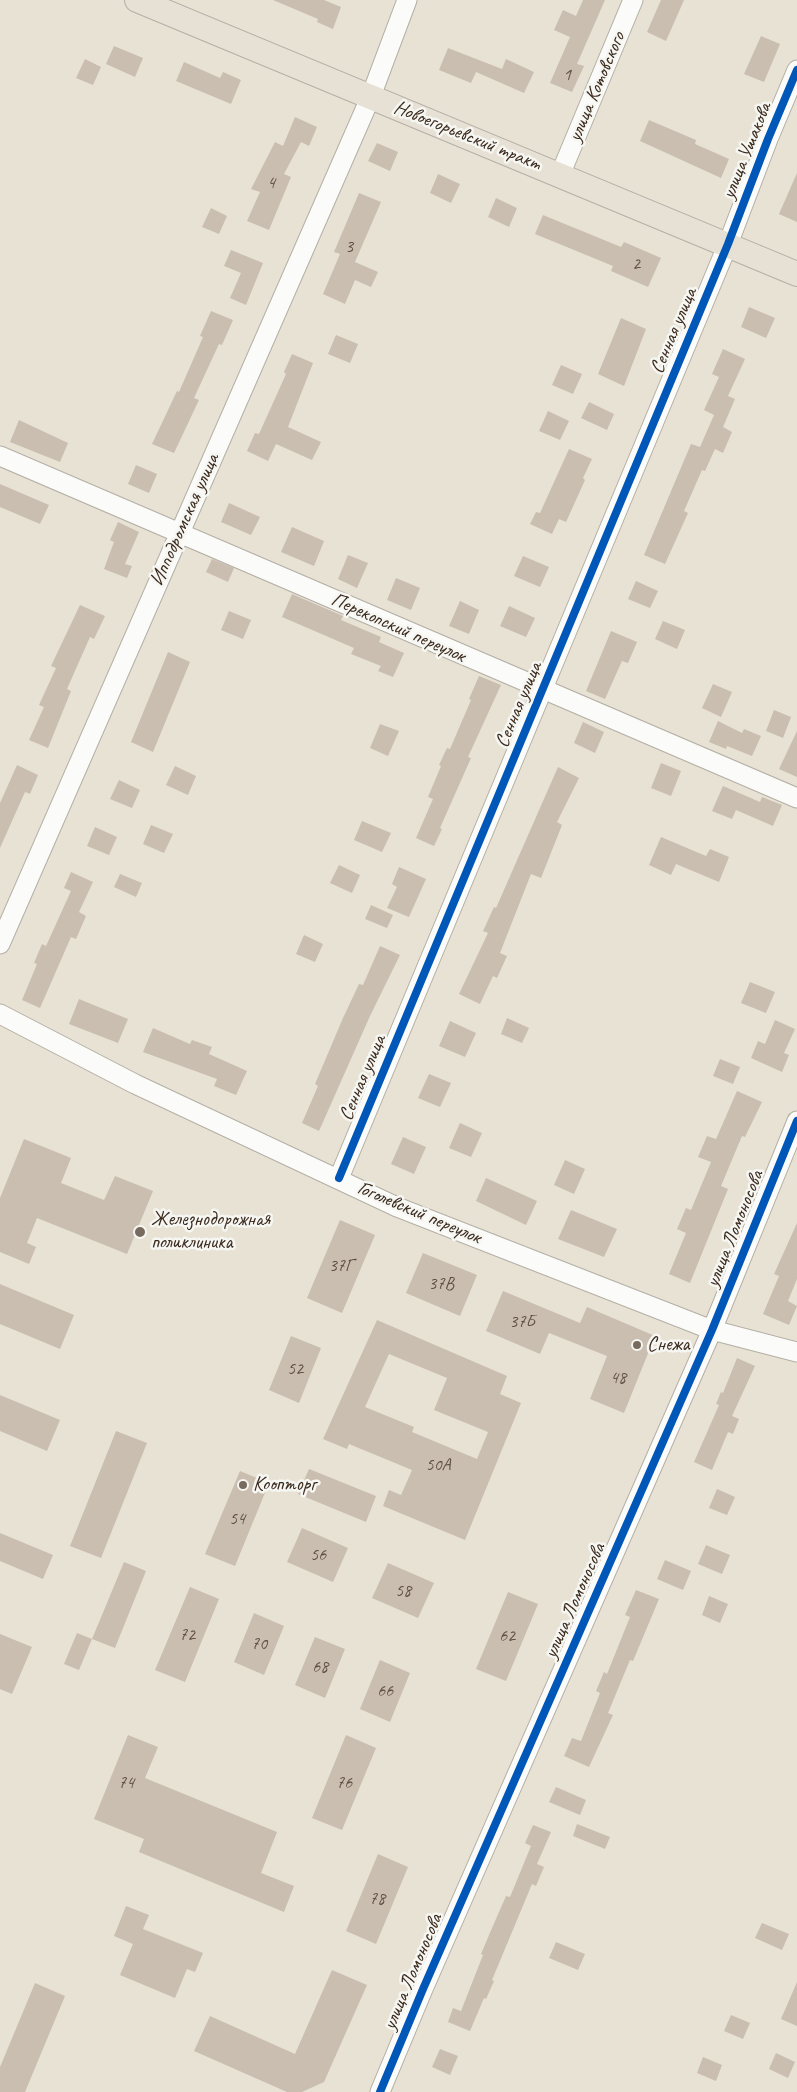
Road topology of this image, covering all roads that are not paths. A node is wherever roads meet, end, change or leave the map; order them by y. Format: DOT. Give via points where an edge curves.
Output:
graph roads {
  1 [pos="136,0"];
  2 [pos="407,0"];
  3 [pos="634,0"];
  4 [pos="797,70"];
  5 [pos="371,96"];
  6 [pos="560,175"];
  7 [pos="728,244"];
  8 [pos="797,274"];
  9 [pos="0,456"];
  10 [pos="180,532"];
  11 [pos="543,691"];
  12 [pos="797,798"];
  13 [pos="0,944"];
  14 [pos="0,1014"];
  15 [pos="797,1121"];
  16 [pos="339,1178"];
  17 [pos="712,1330"];
  18 [pos="797,1352"];
  19 [pos="380,2092"];
  1 -- 5 [label="main road, Новоегорьевский тракт"];
  2 -- 5 [label="street, Ипподромская улица"];
  3 -- 6 [label="street, улица Котовского"];
  4 -- 7 [label="street, улица Ушакова"];
  5 -- 6 [label="main road, Новоегорьевский тракт"];
  5 -- 10 [label="street, Ипподромская улица"];
  6 -- 7 [label="main road, Новоегорьевский тракт"];
  7 -- 8 [label="main road, Новоегорьевский тракт"];
  7 -- 11 [label="street, Сенная улица"];
  9 -- 10 [label="street, Перекопский переулок"];
  10 -- 11 [label="street, Перекопский переулок"];
  10 -- 13 [label="street, Ипподромская улица"];
  11 -- 12 [label="street, Перекопский переулок"];
  11 -- 16 [label="street, Сенная улица"];
  14 -- 16 [label="street, Гоголевский переулок" via="135,1084"];
  15 -- 17 [label="street, улица Ломоносова"];
  16 -- 17 [label="street, Гоголевский переулок" via="397,1206"];
  17 -- 18 [label="street, Гоголевский переулок"];
  17 -- 19 [label="street, улица Ломоносова"];
}
